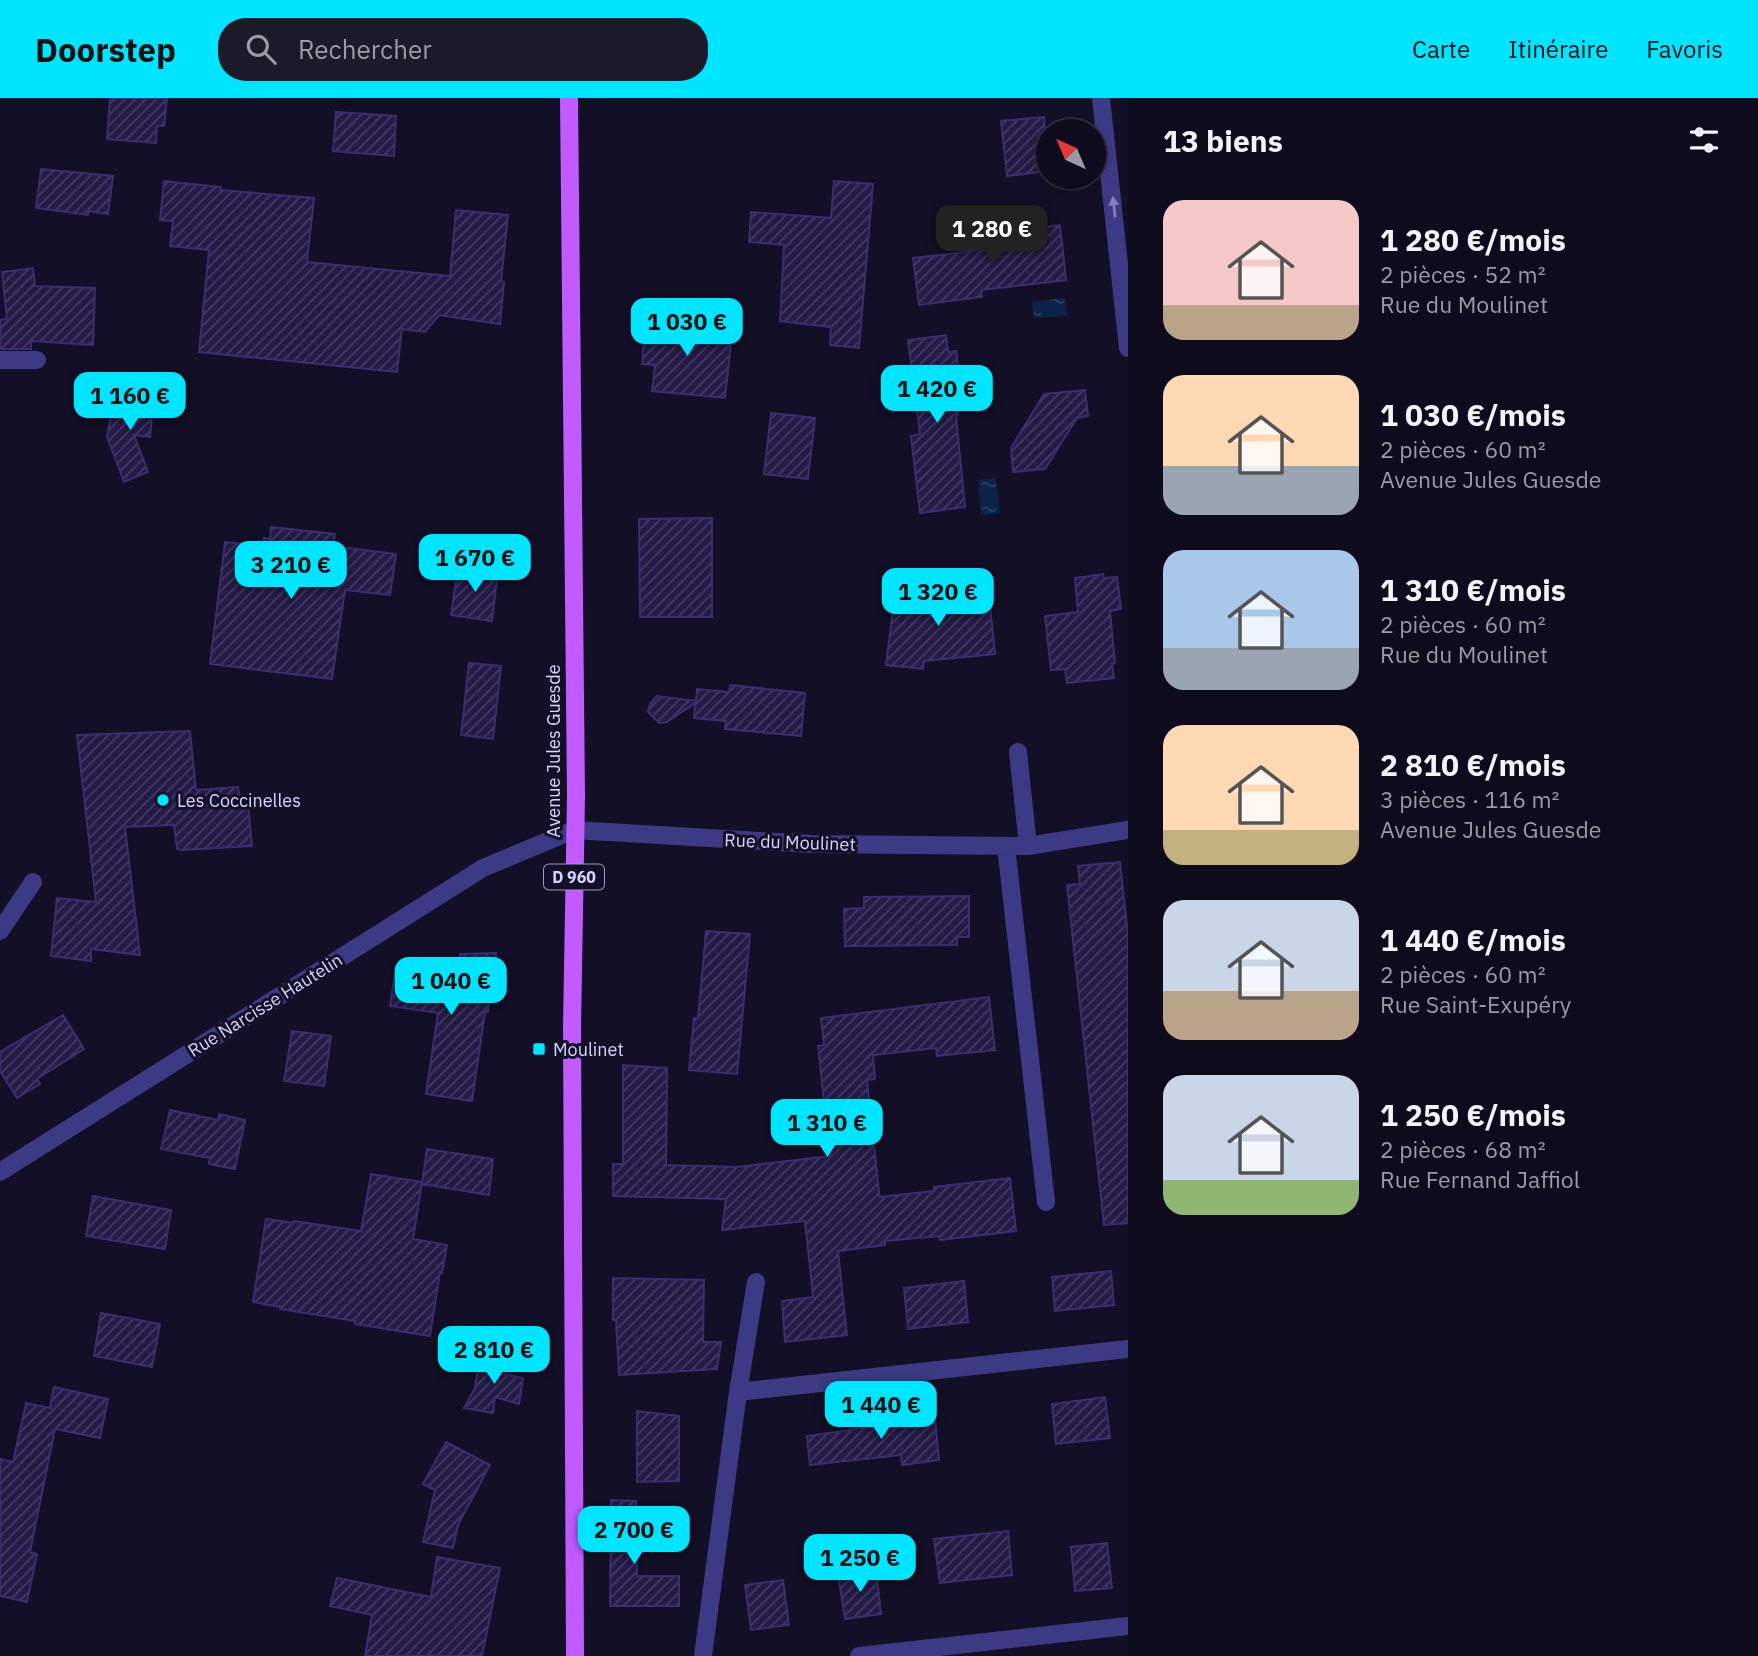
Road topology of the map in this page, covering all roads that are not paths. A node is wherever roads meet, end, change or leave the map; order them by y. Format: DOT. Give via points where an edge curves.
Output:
graph roads {
  1 [pos="569,98"];
  2 [pos="1101,98"];
  3 [pos="1128,348"];
  4 [pos="0,360"];
  5 [pos="37,360"];
  6 [pos="1018,752"];
  7 [pos="574,830"];
  8 [pos="1128,830"];
  9 [pos="1006,846"];
  10 [pos="1028,846"];
  11 [pos="33,882"];
  12 [pos="0,931"];
  13 [pos="0,1172"];
  14 [pos="1046,1202"];
  15 [pos="756,1282"];
  16 [pos="1128,1349"];
  17 [pos="738,1391"];
  18 [pos="1128,1626"];
  19 [pos="892,1654"];
  20 [pos="575,1656"];
  21 [pos="703,1656"];
  22 [pos="859,1656"];
  1 -- 7 [label="main road, Avenue Jules Guesde / D 960"];
  3 -- 2 [label="street, one-way"];
  4 -- 5 [label="street"];
  6 -- 10 [label="street"];
  7 -- 9 [label="street, Rue du Moulinet" via="811,844"];
  7 -- 13 [label="street, Rue Narcisse Hautelin" via="483,868"];
  7 -- 20 [label="main road, Avenue Jules Guesde / D 960"];
  8 -- 10 [label="street, Rue du Moulinet"];
  9 -- 10 [label="street, Rue du Moulinet"];
  9 -- 14 [label="street"];
  11 -- 12 [label="street"];
  15 -- 17 [label="street"];
  16 -- 17 [label="street"];
  17 -- 21 [label="street"];
  18 -- 19 [label="street"];
  19 -- 22 [label="street"];
}
